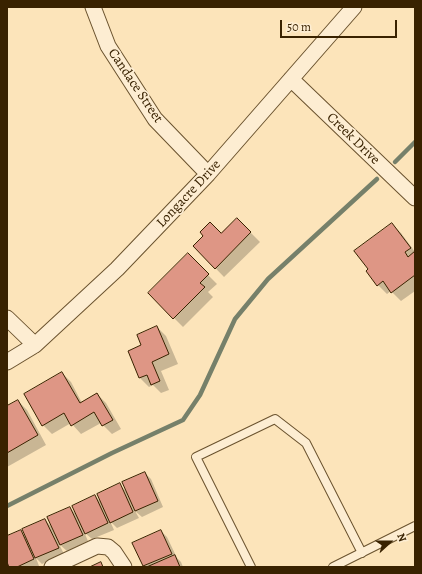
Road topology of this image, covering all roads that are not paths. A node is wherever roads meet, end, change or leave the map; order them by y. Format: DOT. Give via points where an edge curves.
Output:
graph roads {
  1 [pos="93,7"];
  2 [pos="354,7"];
  3 [pos="291,80"];
  4 [pos="208,174"];
  5 [pos="415,198"];
  6 [pos="7,318"];
  7 [pos="35,345"];
  8 [pos="7,362"];
  9 [pos="415,526"];
  10 [pos="362,553"];
  11 [pos="52,567"];
  12 [pos="124,567"];
  13 [pos="251,567"];
  14 [pos="333,567"];
  1 -- 4 [label="street, Candace Street" via="108,46 155,119"];
  2 -- 3 [label="street, Longacre Drive"];
  3 -- 4 [label="street, Longacre Drive"];
  3 -- 5 [label="street, Creek Drive"];
  4 -- 7 [label="street, Longacre Drive" via="117,269"];
  6 -- 7 [label="street"];
  7 -- 8 [label="street, Longacre Drive"];
  9 -- 10 [label="lane"];
  10 -- 13 [label="lane" via="306,444 275,419 196,457"];
  10 -- 14 [label="lane"];
  11 -- 12 [label="street" via="97,546 108,547"];
}
